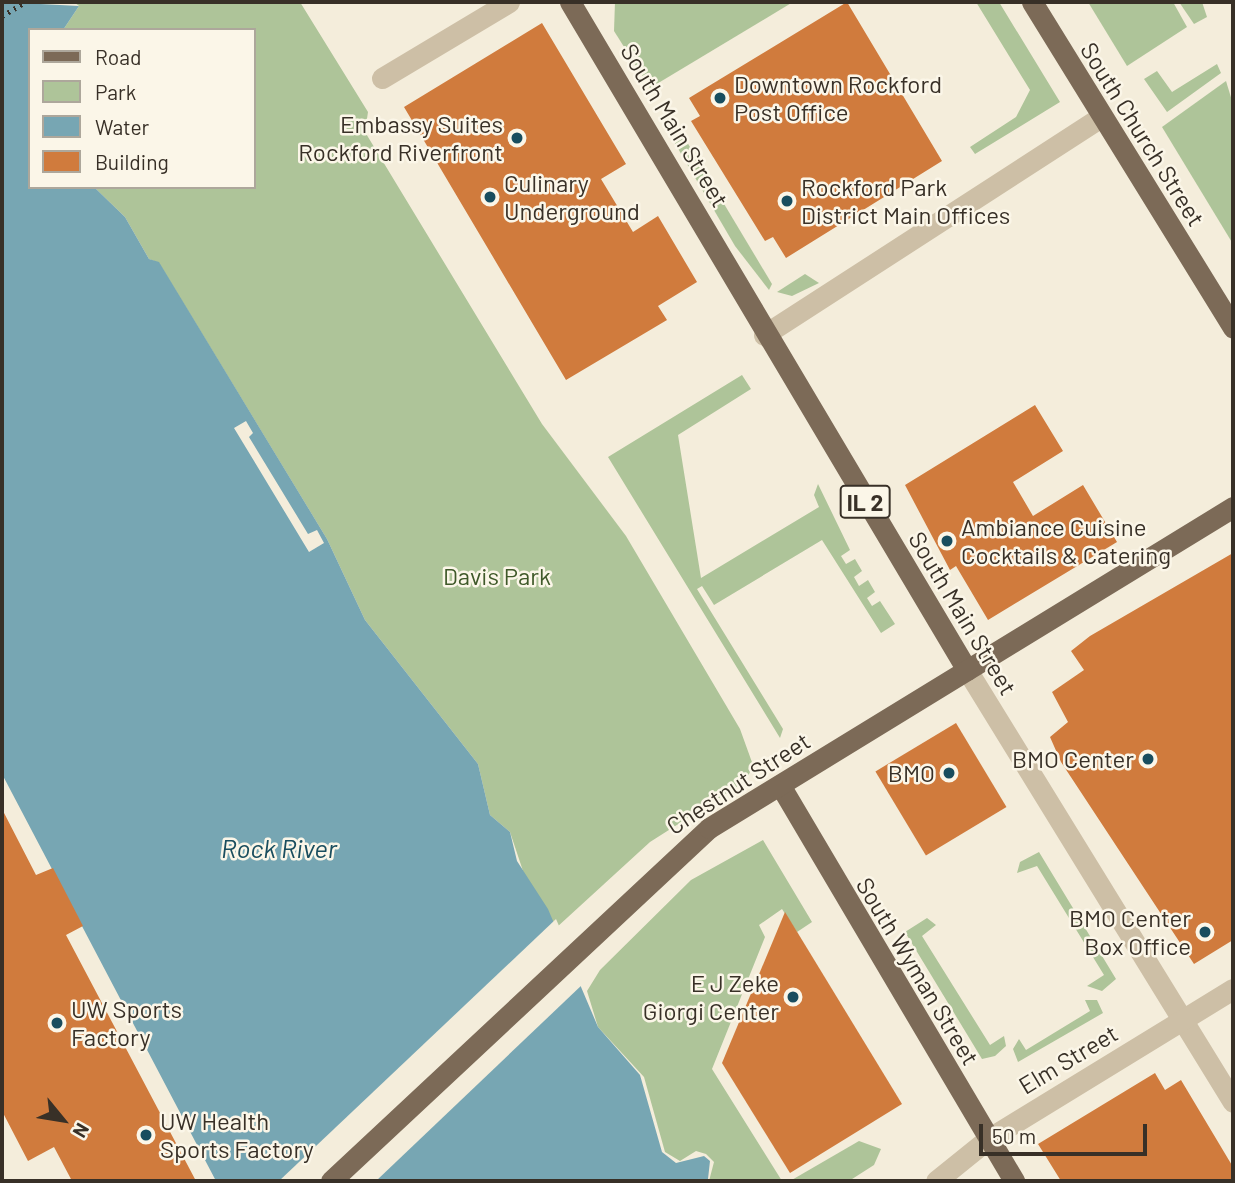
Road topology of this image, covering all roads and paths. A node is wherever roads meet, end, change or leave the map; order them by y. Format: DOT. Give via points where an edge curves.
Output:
graph roads {
  1 [pos="509,2"];
  2 [pos="570,2"];
  3 [pos="1032,2"];
  4 [pos="382,78"];
  5 [pos="1101,117"];
  6 [pos="1233,328"];
  7 [pos="764,335"];
  8 [pos="1233,507"];
  9 [pos="967,670"];
  10 [pos="780,785"];
  11 [pos="1233,989"];
  12 [pos="1182,1020"];
  13 [pos="1233,1102"];
  14 [pos="988,1139"];
  15 [pos="331,1181"];
  16 [pos="936,1181"];
  17 [pos="1014,1181"];
  1 -- 4 [label="street"];
  2 -- 7 [label="main road, South Main Street / IL 2"];
  3 -- 5 [label="main road, South Church Street"];
  5 -- 6 [label="main road, South Church Street"];
  5 -- 7 [label="street"];
  7 -- 9 [label="main road, South Main Street / IL 2"];
  8 -- 9 [label="main road, Chestnut Street"];
  9 -- 10 [label="main road, Chestnut Street"];
  9 -- 12 [label="street, South Main Street"];
  10 -- 14 [label="main road, South Wyman Street"];
  10 -- 15 [label="main road, Chestnut Street" via="669,859"];
  11 -- 12 [label="street, Elm Street"];
  12 -- 13 [label="street, South Main Street"];
  12 -- 14 [label="street, Elm Street"];
  14 -- 16 [label="street, Elm Street"];
  14 -- 17 [label="main road, South Wyman Street"];
}
